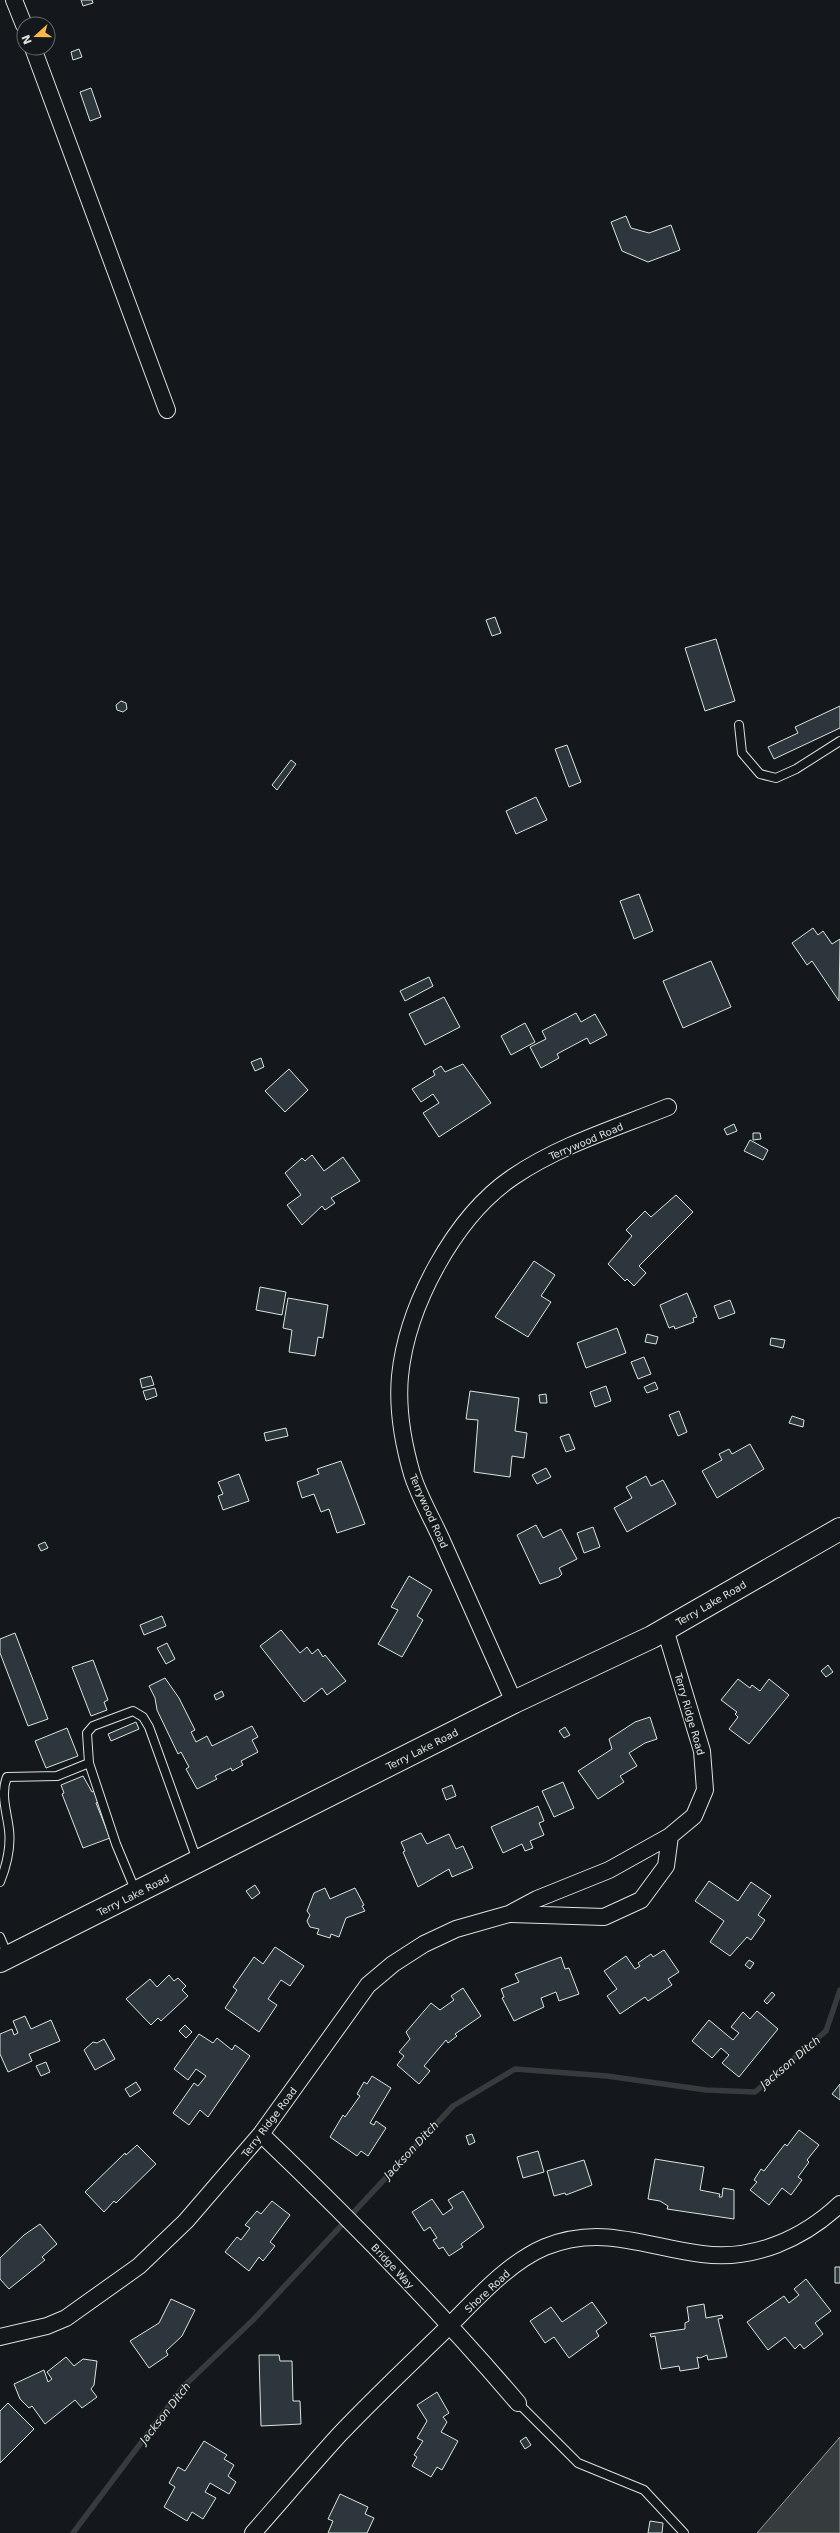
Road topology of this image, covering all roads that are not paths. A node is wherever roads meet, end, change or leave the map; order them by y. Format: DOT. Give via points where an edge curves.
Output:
graph roads {
  1 [pos="14,0"];
  2 [pos="20,16"];
  3 [pos="36,56"];
  4 [pos="167,410"];
  5 [pos="740,725"];
  6 [pos="840,741"];
  7 [pos="668,1107"];
  8 [pos="840,1529"];
  9 [pos="665,1629"];
  10 [pos="514,1702"];
  11 [pos="89,1763"];
  12 [pos="670,1836"];
  13 [pos="198,1863"];
  14 [pos="0,1882"];
  15 [pos="137,1893"];
  16 [pos="509,1914"];
  17 [pos="3,1951"];
  18 [pos="262,2134"];
  19 [pos="840,2204"];
  20 [pos="449,2326"];
  21 [pos="0,2337"];
  22 [pos="518,2404"];
  23 [pos="253,2533"];
  24 [pos="684,2533"];
  1 -- 2 [label="street"];
  3 -- 4 [label="street"];
  5 -- 6 [label="lane" via="742,753 760,774 776,778 796,769"];
  7 -- 10 [label="street, Terrywood Road" via="554,1152 512,1178 483,1202 459,1232 428,1282 411,1324 400,1376 401,1426 412,1475"];
  8 -- 9 [label="main road, Terry Lake Road"];
  9 -- 10 [label="main road, Terry Lake Road"];
  9 -- 12 [label="street, Terry Ridge Road" via="702,1751 705,1790 694,1816"];
  10 -- 13 [label="main road, Terry Lake Road"];
  11 -- 13 [label="lane" via="87,1733 93,1726 133,1711 143,1717 149,1726"];
  11 -- 14 [label="lane" via="57,1776 7,1778 3,1783 0,1792 9,1830 9,1844"];
  11 -- 15 [label="lane" via="116,1844"];
  12 -- 16 [label="street, Terry Ridge Road" via="609,1870 537,1899"];
  12 -- 16 [label="street, Terry Ridge Road" via="666,1866 640,1900 604,1917"];
  13 -- 15 [label="main road, Terry Lake Road"];
  15 -- 17 [label="main road, Terry Lake Road"];
  16 -- 18 [label="street, Terry Ridge Road" via="456,1929 424,1944 392,1964 368,1984"];
  18 -- 20 [label="street, Bridge Way" via="341,2211"];
  18 -- 21 [label="street, Terry Ridge Road" via="186,2221 139,2266 66,2318 47,2326"];
  19 -- 20 [label="street, Shore Road" via="825,2219 791,2239 750,2253 702,2254 615,2236 579,2238 545,2248 505,2272"];
  20 -- 22 [label="street, Bridge Way"];
  20 -- 23 [label="street, Shore Road" via="340,2434"];
  22 -- 24 [label="lane" via="578,2463 644,2490"];
}
